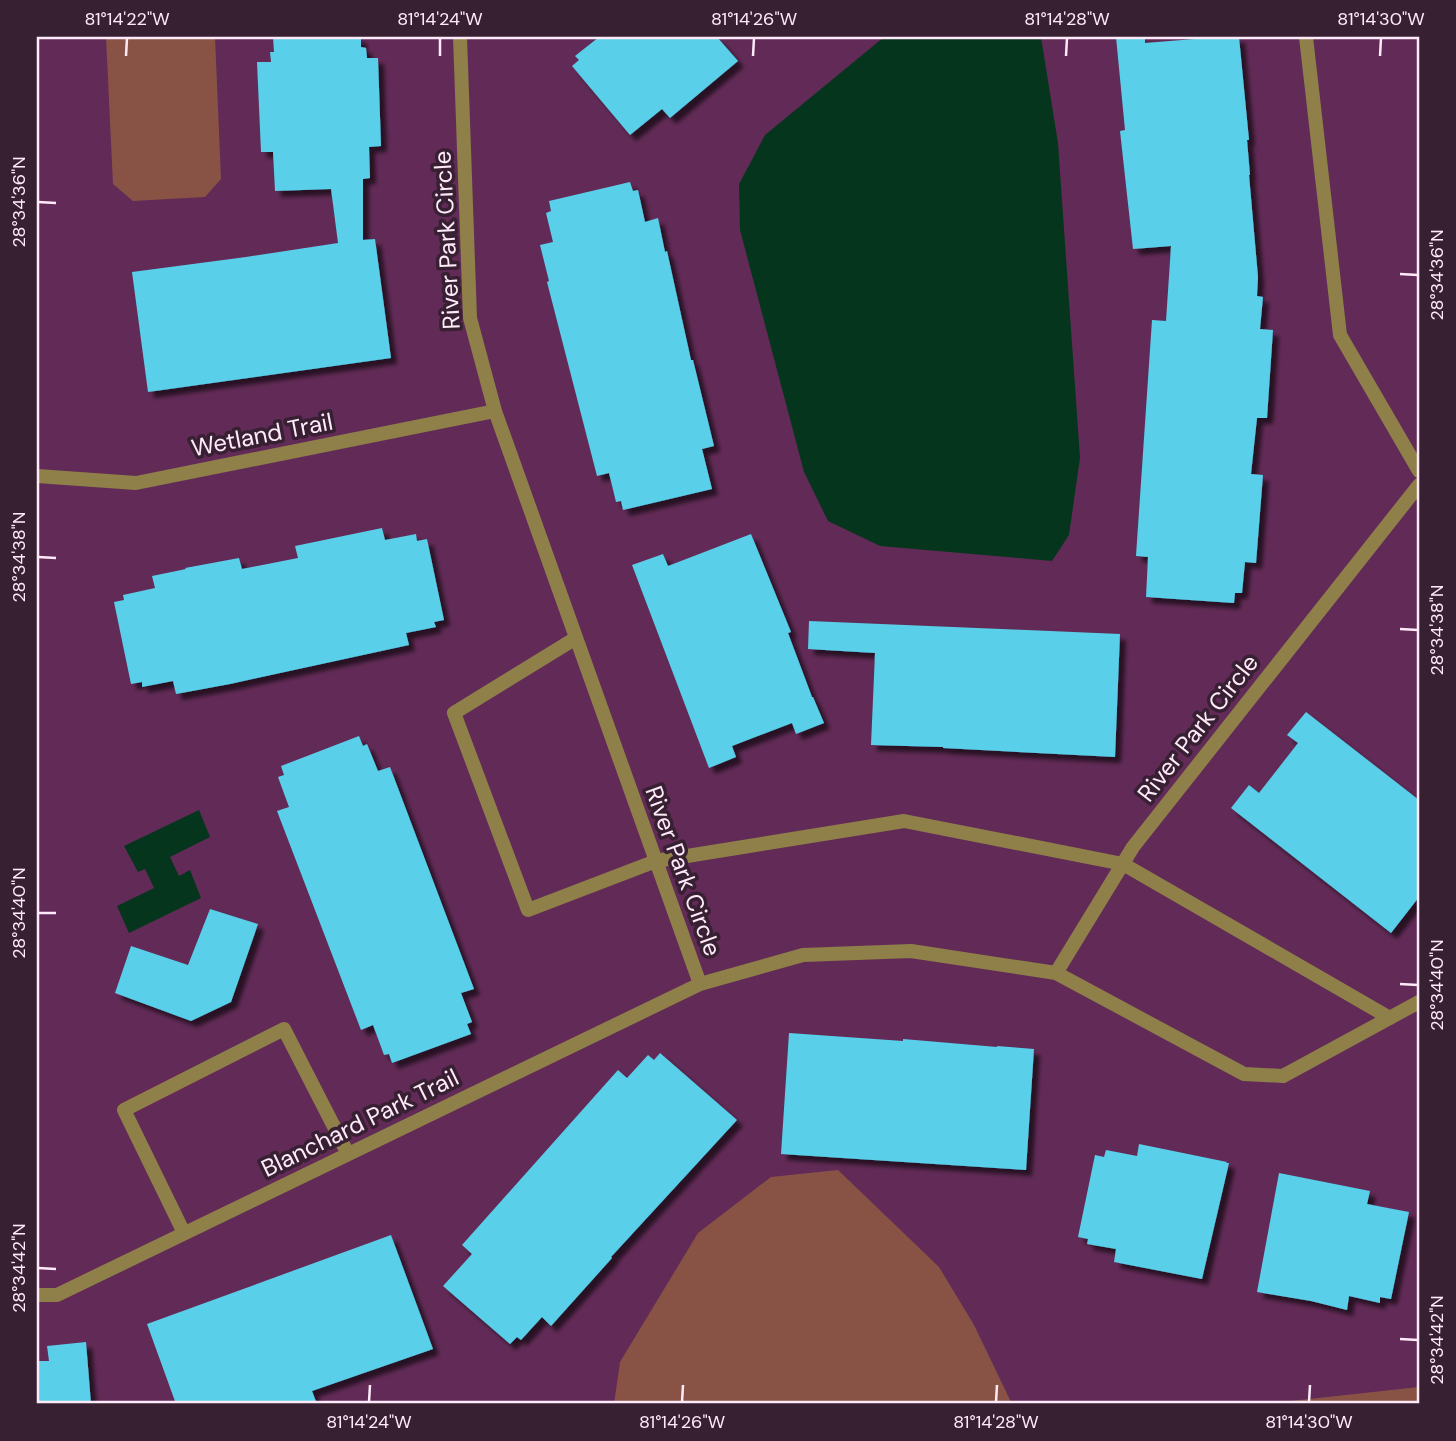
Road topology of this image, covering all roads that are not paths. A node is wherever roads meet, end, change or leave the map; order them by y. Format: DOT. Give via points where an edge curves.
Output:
graph roads {
  1 [pos="460,37"];
  2 [pos="1306,37"];
  3 [pos="495,411"];
  4 [pos="1419,471"];
  5 [pos="37,476"];
  6 [pos="1419,485"];
  7 [pos="576,638"];
  8 [pos="656,861"];
  9 [pos="1123,864"];
  10 [pos="1056,973"];
  11 [pos="700,984"];
  12 [pos="1419,1002"];
  13 [pos="1390,1018"];
  14 [pos="348,1154"];
  15 [pos="184,1234"];
  16 [pos="37,1295"];
  1 -- 3 [label="lane, River Park Circle" via="470,318"];
  2 -- 4 [label="lane" via="1339,335"];
  3 -- 5 [label="lane, Wetland Trail" via="136,483"];
  3 -- 7 [label="lane, River Park Circle"];
  6 -- 9 [label="lane, River Park Circle"];
  7 -- 8 [label="lane, River Park Circle"];
  7 -- 8 [label="lane" via="454,713 528,909"];
  8 -- 9 [label="lane" via="904,821"];
  8 -- 11 [label="lane, River Park Circle"];
  9 -- 10 [label="lane, River Park Circle"];
  9 -- 13 [label="lane"];
  10 -- 11 [label="lane, River Park Circle" via="911,951 803,955"];
  10 -- 13 [label="lane" via="1244,1074 1283,1076"];
  11 -- 14 [label="lane, Blanchard Park Trail"];
  12 -- 13 [label="lane"];
  14 -- 15 [label="lane, Blanchard Park Trail"];
  14 -- 15 [label="lane" via="284,1029 124,1110"];
  15 -- 16 [label="lane, Blanchard Park Trail" via="58,1295"];
}
